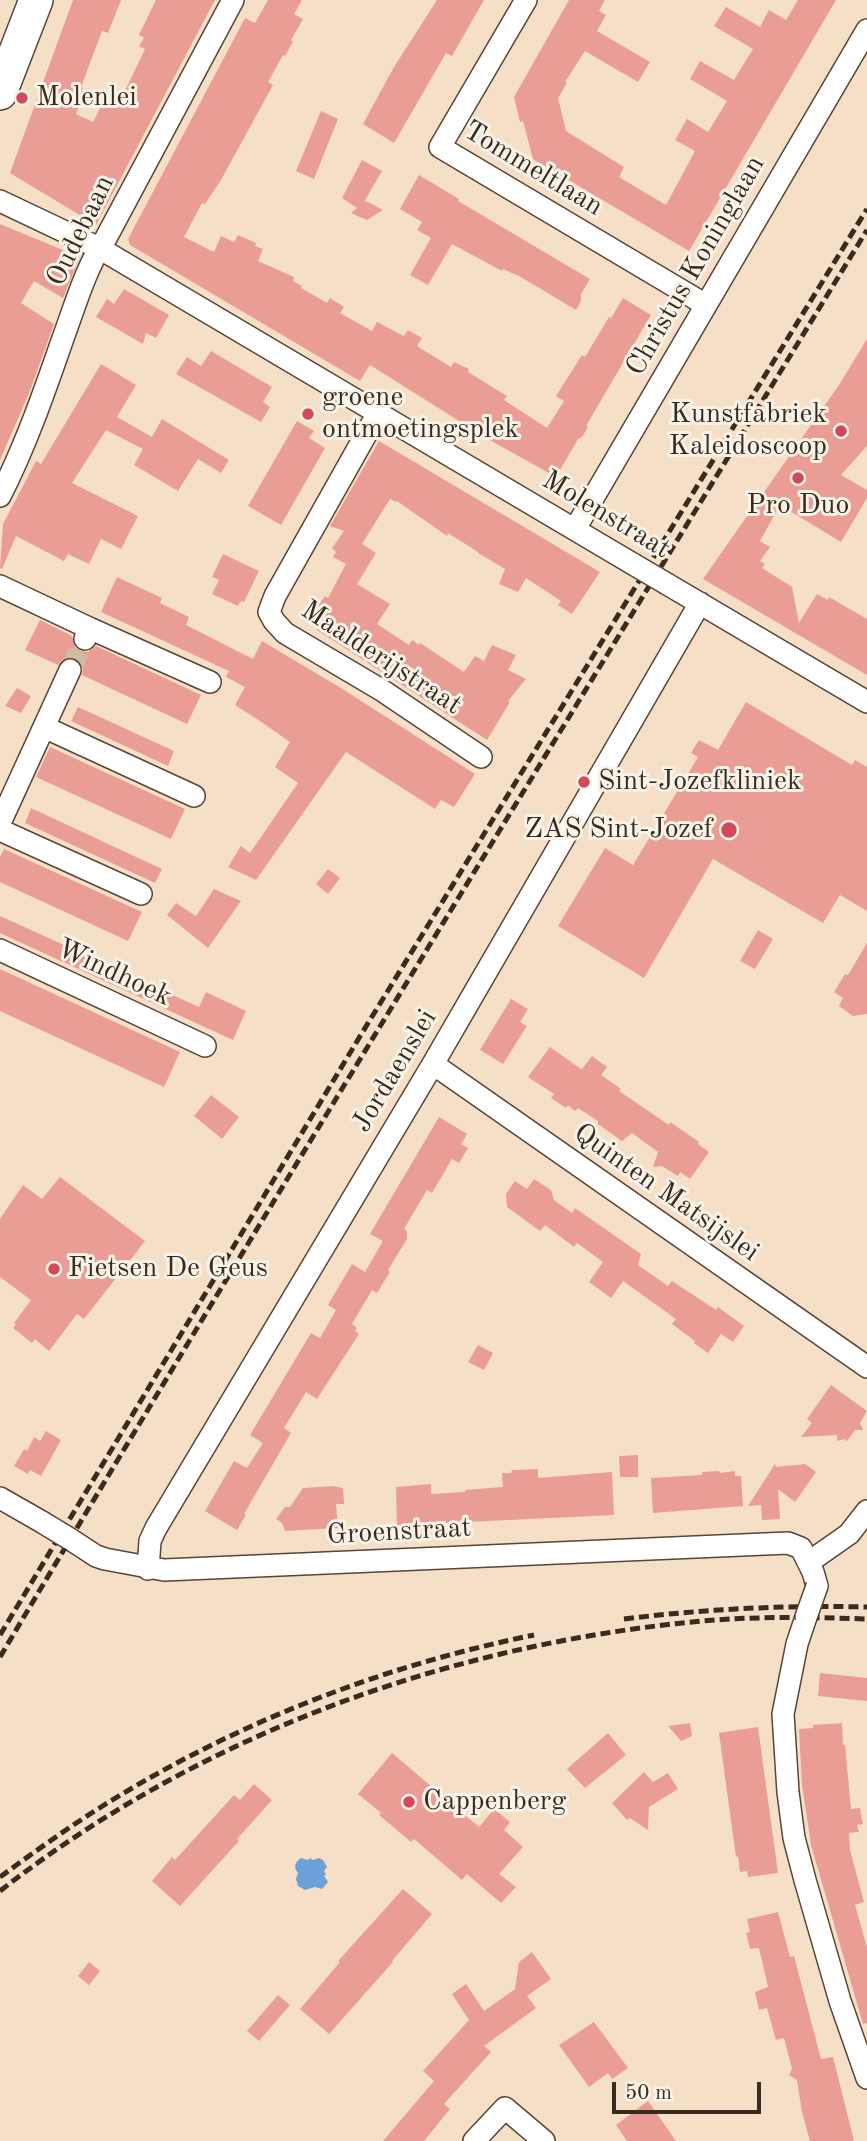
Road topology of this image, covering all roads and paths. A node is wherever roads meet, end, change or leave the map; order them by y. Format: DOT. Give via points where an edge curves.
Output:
graph roads {
  1 [pos="36,0"];
  2 [pos="233,0"];
  3 [pos="526,0"];
  4 [pos="867,30"];
  5 [pos="0,93"];
  6 [pos="0,201"];
  7 [pos="99,248"];
  8 [pos="706,304"];
  9 [pos="379,413"];
  10 [pos="0,496"];
  11 [pos="575,529"];
  12 [pos="0,586"];
  13 [pos="700,603"];
  14 [pos="70,670"];
  15 [pos="210,682"];
  16 [pos="867,702"];
  17 [pos="44,727"];
  18 [pos="481,757"];
  19 [pos="194,796"];
  20 [pos="0,823"];
  21 [pos="0,830"];
  22 [pos="141,894"];
  23 [pos="0,950"];
  24 [pos="205,1045"];
  25 [pos="433,1064"];
  26 [pos="867,1367"];
  27 [pos="0,1498"];
  28 [pos="867,1511"];
  29 [pos="809,1562"];
  30 [pos="148,1569"];
  31 [pos="867,2078"];
  32 [pos="474,2141"];
  33 [pos="544,2141"];
  1 -- 5 [label="main road"];
  2 -- 7 [label="street, Oudebaan"];
  3 -- 8 [label="street, Tommeltlaan" via="440,147"];
  4 -- 8 [label="street, Christus Koninglaan"];
  6 -- 7 [label="street, Molenstraat"];
  7 -- 9 [label="street, Molenstraat"];
  7 -- 10 [label="street, Oudebaan"];
  8 -- 11 [label="street, Christus Koninglaan"];
  9 -- 11 [label="street, Molenstraat"];
  9 -- 18 [label="street, Maalderijstraat" via="269,612 285,633"];
  11 -- 13 [label="street, Molenstraat, bridge"];
  12 -- 15 [label="street" via="87,635"];
  13 -- 16 [label="street, Molenstraat"];
  13 -- 25 [label="street, Jordaenslei"];
  14 -- 17 [label="street"];
  17 -- 19 [label="street"];
  17 -- 20 [label="street"];
  21 -- 22 [label="street"];
  23 -- 24 [label="street, Windhoek"];
  25 -- 26 [label="street, Quinten Matsijslei"];
  25 -- 30 [label="street, Jordaenslei" via="156,1528"];
  27 -- 30 [label="street, Groenstraat, bridge" via="96,1556"];
  28 -- 29 [label="street" via="849,1534"];
  29 -- 30 [label="street, Groenstraat" via="801,1548 788,1543"];
  29 -- 31 [label="street, bridge" via="817,1586 797,1644 783,1714 788,1792 805,1880"];
  32 -- 33 [label="street" via="505,2108"];
}
